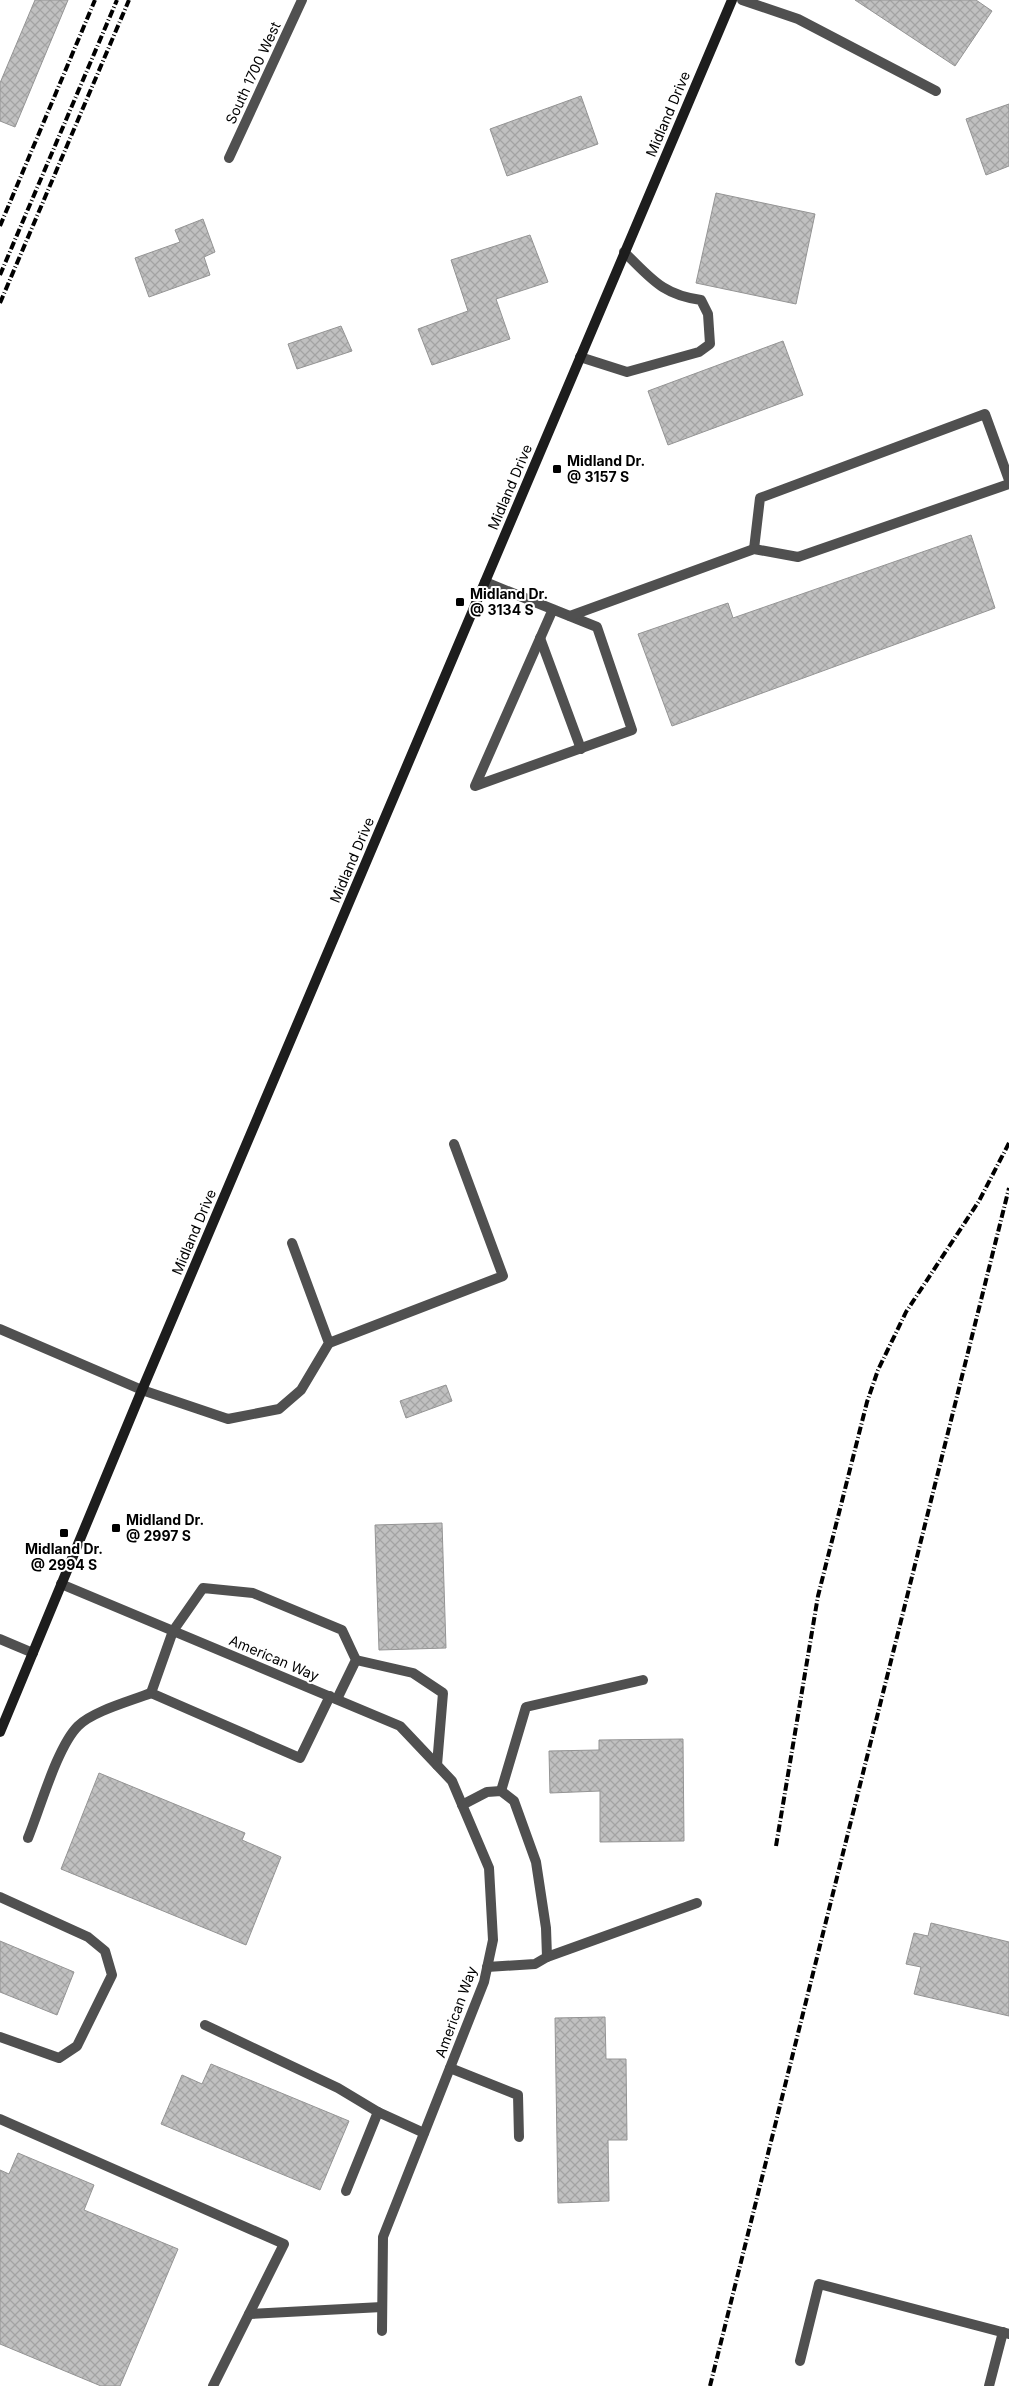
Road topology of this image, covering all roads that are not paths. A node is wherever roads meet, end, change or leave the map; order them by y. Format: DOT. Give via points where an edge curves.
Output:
graph roads {
  1 [pos="302,0"];
  2 [pos="732,0"];
  3 [pos="742,0"];
  4 [pos="936,91"];
  5 [pos="229,158"];
  6 [pos="624,252"];
  7 [pos="580,357"];
  8 [pos="1009,480"];
  9 [pos="1009,484"];
  10 [pos="754,549"];
  11 [pos="485,582"];
  12 [pos="553,609"];
  13 [pos="570,616"];
  14 [pos="540,638"];
  15 [pos="581,749"];
  16 [pos="454,1144"];
  17 [pos="292,1242"];
  18 [pos="0,1328"];
  19 [pos="329,1343"];
  20 [pos="142,1390"];
  21 [pos="61,1584"];
  22 [pos="174,1631"];
  23 [pos="0,1639"];
  24 [pos="33,1653"];
  25 [pos="356,1660"];
  26 [pos="643,1680"];
  27 [pos="151,1693"];
  28 [pos="334,1698"];
  29 [pos="0,1732"];
  30 [pos="437,1766"];
  31 [pos="501,1791"];
  32 [pos="462,1805"];
  33 [pos="28,1838"];
  34 [pos="0,1897"];
  35 [pos="697,1903"];
  36 [pos="547,1956"];
  37 [pos="487,1967"];
  38 [pos="205,2025"];
  39 [pos="0,2037"];
  40 [pos="450,2068"];
  41 [pos="378,2112"];
  42 [pos="0,2119"];
  43 [pos="424,2133"];
  44 [pos="519,2137"];
  45 [pos="346,2191"];
  46 [pos="382,2307"];
  47 [pos="249,2314"];
  48 [pos="382,2331"];
  49 [pos="1006,2333"];
  50 [pos="800,2361"];
  51 [pos="213,2386"];
  52 [pos="989,2386"];
  1 -- 5 [label="street, South 1700 West"];
  2 -- 6 [label="street, Midland Drive"];
  3 -- 4 [label="street" via="798,20"];
  6 -- 7 [label="street, Midland Drive"];
  6 -- 7 [label="street" via="660,288 685,298 701,300 708,314 710,344 699,352 626,372"];
  7 -- 11 [label="street, Midland Drive"];
  8 -- 10 [label="street" via="985,414 760,498"];
  9 -- 10 [label="street" via="798,557"];
  10 -- 13 [label="street"];
  11 -- 12 [label="street"];
  11 -- 20 [label="street, Midland Drive"];
  12 -- 13 [label="street"];
  12 -- 14 [label="street"];
  13 -- 15 [label="street" via="597,627 632,730"];
  14 -- 15 [label="street"];
  14 -- 15 [label="street" via="476,786"];
  16 -- 19 [label="street" via="503,1276"];
  17 -- 19 [label="street"];
  18 -- 20 [label="street"];
  19 -- 20 [label="street" via="302,1390 279,1409 228,1419"];
  20 -- 21 [label="street, Midland Drive"];
  21 -- 22 [label="street, American Way"];
  21 -- 24 [label="street, Midland Drive"];
  22 -- 25 [label="street" via="203,1588 253,1592 342,1630"];
  22 -- 27 [label="street"];
  22 -- 28 [label="street, American Way"];
  23 -- 24 [label="street"];
  24 -- 29 [label="street, Midland Drive"];
  25 -- 28 [label="street"];
  25 -- 30 [label="street" via="413,1673 443,1693"];
  26 -- 31 [label="street" via="526,1707"];
  27 -- 28 [label="street" via="300,1758"];
  27 -- 33 [label="street" via="98,1714 78,1726 62,1752"];
  28 -- 30 [label="street, American Way" via="400,1726"];
  30 -- 32 [label="street, American Way" via="452,1781"];
  31 -- 32 [label="street" via="487,1792"];
  31 -- 36 [label="street" via="514,1801 536,1862"];
  32 -- 37 [label="street, American Way" via="489,1868 493,1940"];
  34 -- 39 [label="street" via="88,1937 105,1951 112,1975 77,2046 59,2058"];
  35 -- 36 [label="street"];
  36 -- 37 [label="street" via="535,1964"];
  37 -- 40 [label="street, American Way"];
  38 -- 41 [label="street" via="338,2088"];
  40 -- 43 [label="street, American Way"];
  40 -- 44 [label="street" via="518,2095"];
  41 -- 43 [label="street"];
  41 -- 45 [label="street"];
  42 -- 47 [label="street" via="284,2244"];
  43 -- 46 [label="street, American Way" via="383,2237"];
  46 -- 47 [label="street"];
  46 -- 48 [label="street, American Way"];
  47 -- 51 [label="street"];
  49 -- 50 [label="street" via="819,2284"];
  49 -- 52 [label="street"];
}
